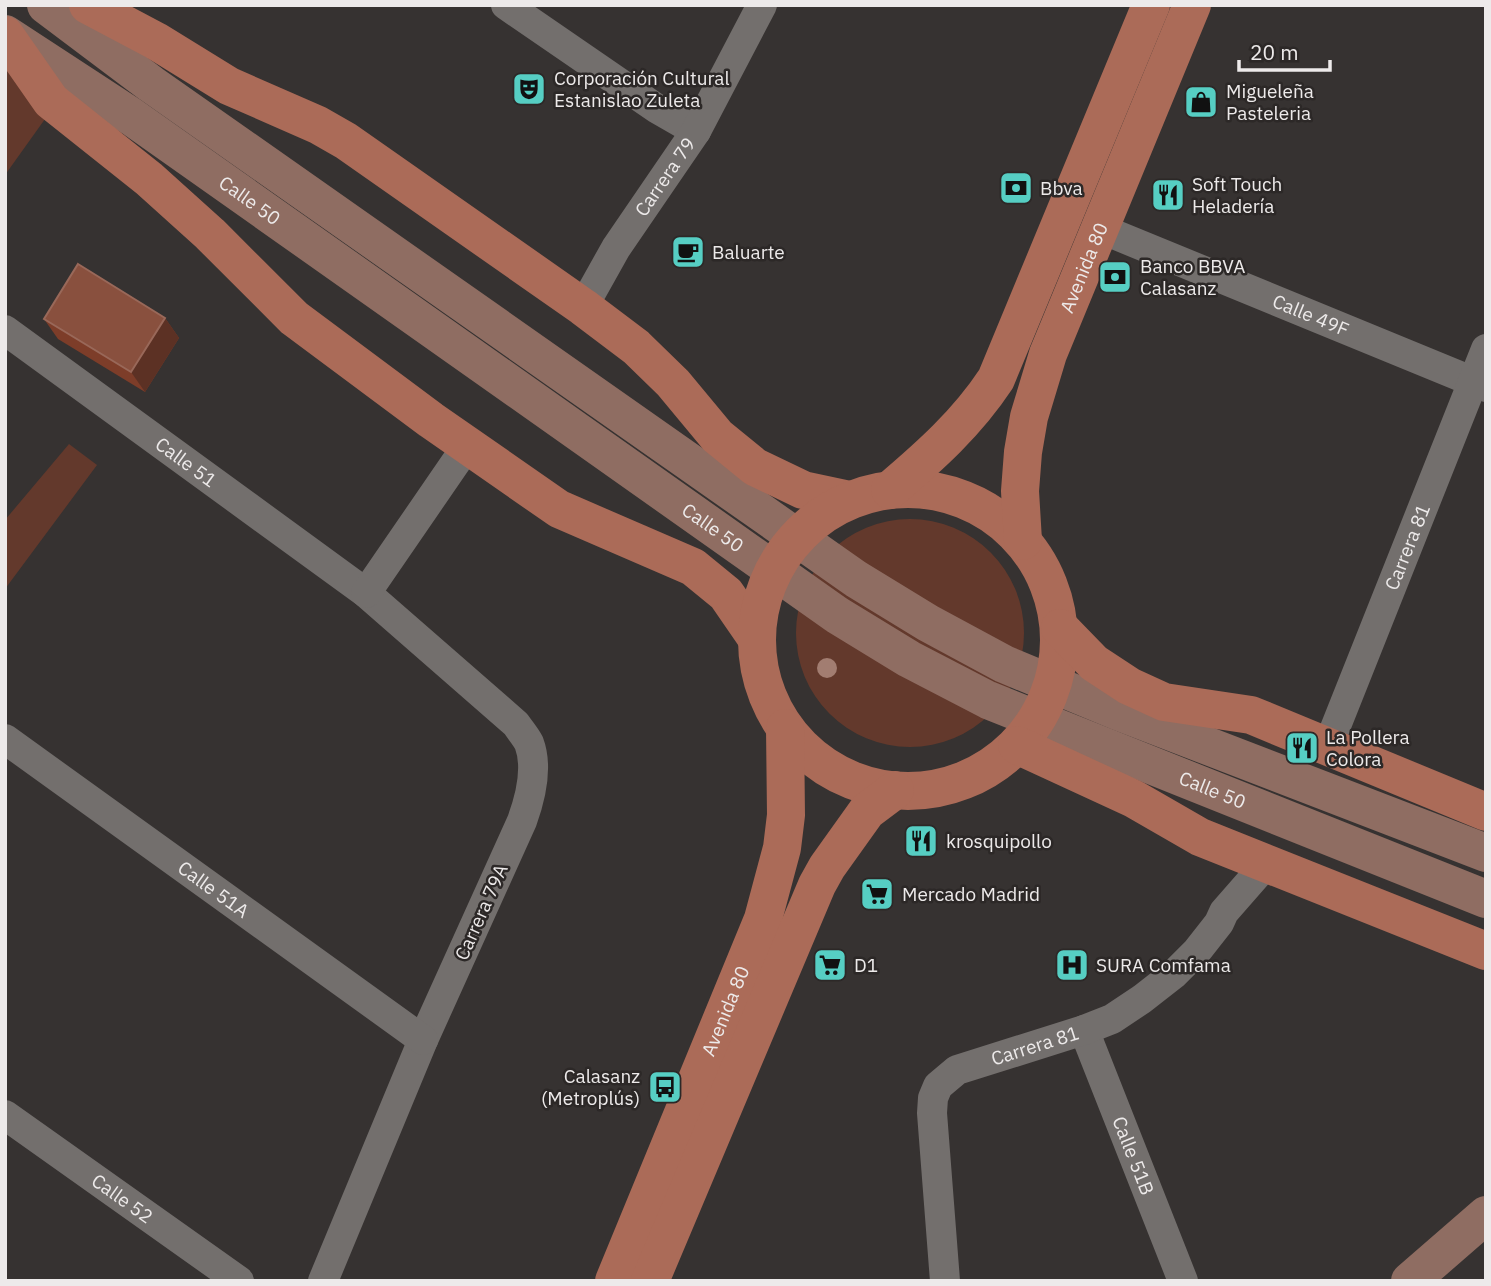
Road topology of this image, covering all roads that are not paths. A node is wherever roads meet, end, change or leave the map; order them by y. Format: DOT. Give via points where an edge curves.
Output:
graph roads {
  1 [pos="46,5"];
  2 [pos="88,5"];
  3 [pos="506,5"];
  4 [pos="762,5"];
  5 [pos="1151,5"];
  6 [pos="1192,5"];
  7 [pos="5,34"];
  8 [pos="696,131"];
  9 [pos="1099,228"];
  10 [pos="583,307"];
  11 [pos="5,330"];
  12 [pos="1486,349"];
  13 [pos="1479,384"];
  14 [pos="467,446"];
  15 [pos="890,490"];
  16 [pos="850,500"];
  17 [pos="1023,541"];
  18 [pos="366,593"];
  19 [pos="1060,628"];
  20 [pos="757,639"];
  21 [pos="785,727"];
  22 [pos="5,739"];
  23 [pos="1017,745"];
  24 [pos="1328,746"];
  25 [pos="895,790"];
  26 [pos="1486,812"];
  27 [pos="1486,853"];
  28 [pos="1266,864"];
  29 [pos="1486,899"];
  30 [pos="1486,951"];
  31 [pos="1084,1030"];
  32 [pos="423,1040"];
  33 [pos="5,1115"];
  34 [pos="1486,1215"];
  35 [pos="239,1281"];
  36 [pos="323,1281"];
  37 [pos="614,1281"];
  38 [pos="650,1281"];
  39 [pos="945,1281"];
  40 [pos="1183,1281"];
  41 [pos="1410,1281"];
  1 -- 27 [label="main road, Calle 50" via="151,84 844,571 928,622 1004,664 1117,711"];
  2 -- 10 [label="main road" via="229,86 346,141"];
  3 -- 8 [label="street"];
  4 -- 8 [label="street, Carrera 79"];
  5 -- 15 [label="main road, Avenida 80" via="996,379 968,418"];
  6 -- 9 [label="main road, Avenida 80"];
  7 -- 14 [label="main road" via="51,101 149,179 294,318"];
  7 -- 29 [label="main road, Calle 50" via="132,117 837,615 909,659 988,700"];
  8 -- 10 [label="street, Carrera 79" via="616,248"];
  9 -- 13 [label="street, Calle 49F"];
  9 -- 17 [label="main road, Avenida 80" via="1048,354 1030,417 1020,491"];
  10 -- 16 [label="main road" via="636,347 717,436 755,467 803,490"];
  11 -- 18 [label="street, Calle 51"];
  12 -- 13 [label="street, Carrera 81"];
  13 -- 24 [label="street, Carrera 81"];
  14 -- 18 [label="street"];
  14 -- 20 [label="main road" via="559,509 693,567 726,594"];
  15 -- 16 [label="main road"];
  15 -- 17 [label="main road" via="928,490 963,499 995,517"];
  16 -- 20 [label="main road" via="824,514 782,556 768,582"];
  17 -- 19 [label="main road" via="1046,577"];
  18 -- 32 [label="street, Carrera 79A" via="516,724 529,743 531,796"];
  19 -- 23 [label="main road" via="1057,671 1042,711"];
  19 -- 24 [label="main road" via="1094,663 1164,702 1251,715"];
  20 -- 21 [label="main road" via="769,700"];
  21 -- 25 [label="main road" via="815,759 853,780"];
  21 -- 37 [label="main road, Avenida 80" via="786,815 767,907"];
  22 -- 32 [label="street, Calle 51A"];
  23 -- 25 [label="main road" via="961,782"];
  23 -- 28 [label="main road" via="1134,799 1200,837"];
  24 -- 26 [label="main road"];
  25 -- 38 [label="main road, Avenida 80" via="867,811 817,885"];
  28 -- 30 [label="main road"];
  28 -- 31 [label="street, Carrera 81" via="1174,974 1112,1019"];
  31 -- 39 [label="street, Carrera 81" via="957,1070 938,1086 932,1114"];
  31 -- 40 [label="street, Calle 51B"];
  32 -- 36 [label="street, Carrera 79A"];
  33 -- 35 [label="street, Calle 52"];
  34 -- 41 [label="main road"];
}
